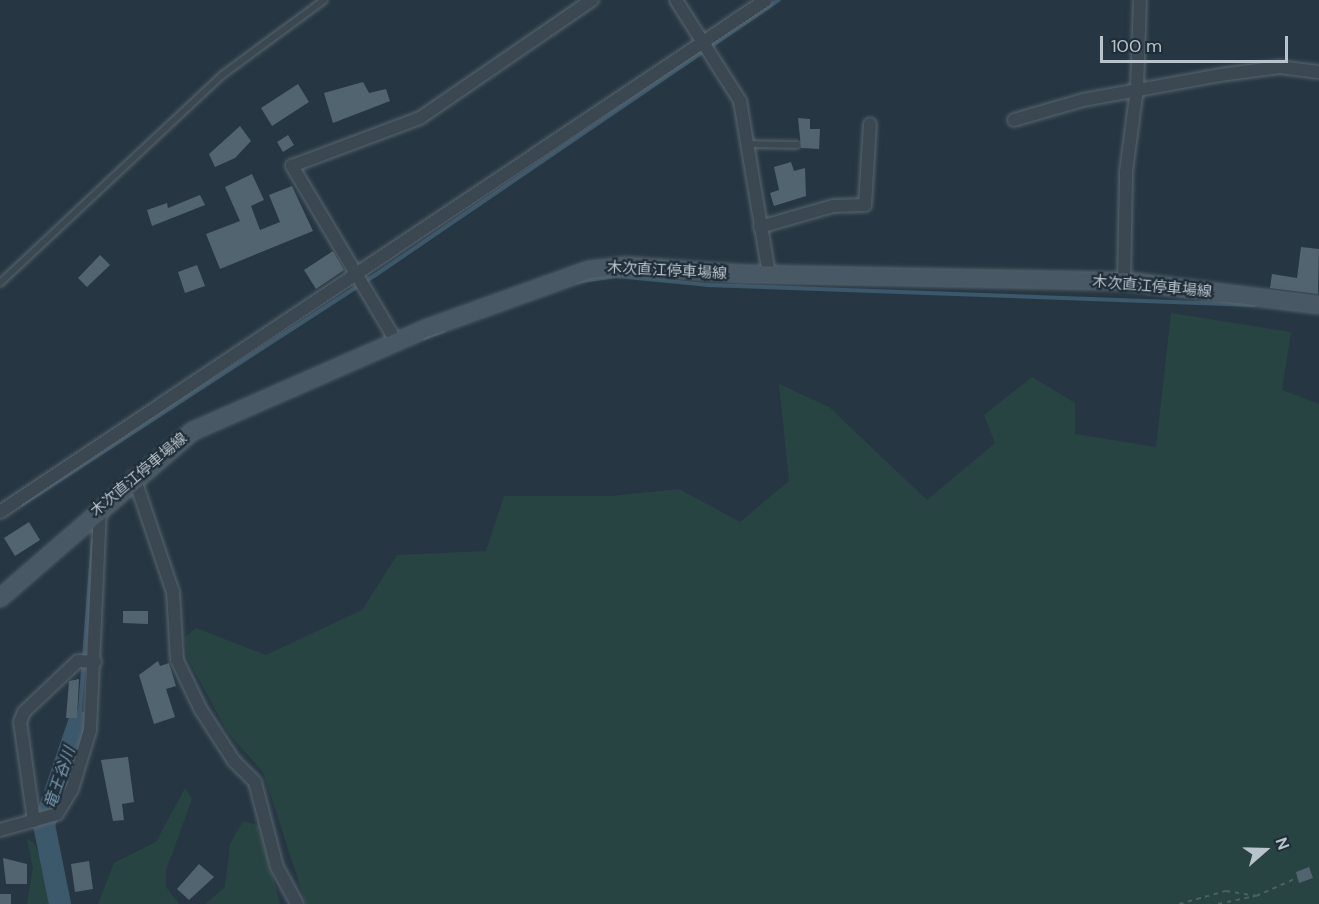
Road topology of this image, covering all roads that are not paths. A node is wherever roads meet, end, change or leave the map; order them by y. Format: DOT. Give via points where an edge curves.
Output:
graph roads {
  1 [pos="324,0"];
  2 [pos="592,0"];
  3 [pos="676,0"];
  4 [pos="766,0"];
  5 [pos="1140,0"];
  6 [pos="704,42"];
  7 [pos="1319,72"];
  8 [pos="1137,89"];
  9 [pos="1014,120"];
  10 [pos="870,124"];
  11 [pos="746,144"];
  12 [pos="797,145"];
  13 [pos="760,227"];
  14 [pos="358,273"];
  15 [pos="769,275"];
  16 [pos="1124,281"];
  17 [pos="0,283"];
  18 [pos="1319,305"];
  19 [pos="396,341"];
  20 [pos="134,477"];
  21 [pos="100,507"];
  22 [pos="0,512"];
  23 [pos="0,598"];
  24 [pos="95,663"];
  25 [pos="34,821"];
  26 [pos="0,830"];
  27 [pos="297,904"];
  1 -- 17 [label="lane" via="221,76 96,187"];
  2 -- 14 [label="street" via="420,117 292,166"];
  3 -- 6 [label="street"];
  4 -- 6 [label="street"];
  5 -- 8 [label="street"];
  6 -- 11 [label="street" via="740,101"];
  6 -- 14 [label="street"];
  7 -- 8 [label="street" via="1261,69"];
  8 -- 9 [label="street"];
  8 -- 16 [label="street" via="1126,172"];
  10 -- 13 [label="street" via="865,205 833,206"];
  11 -- 12 [label="lane"];
  11 -- 13 [label="street"];
  13 -- 15 [label="street"];
  14 -- 19 [label="street"];
  14 -- 22 [label="street"];
  15 -- 16 [label="main road, 木次直江停車場線"];
  15 -- 19 [label="main road, 木次直江停車場線" via="597,268"];
  16 -- 18 [label="main road, 木次直江停車場線"];
  19 -- 20 [label="main road, 木次直江停車場線" via="193,430"];
  20 -- 21 [label="main road, 木次直江停車場線"];
  20 -- 27 [label="street" via="173,592 177,660 201,710 234,761 255,782 277,867"];
  21 -- 23 [label="main road, 木次直江停車場線"];
  21 -- 24 [label="street"];
  24 -- 25 [label="street" via="90,730 72,789 57,814"];
  24 -- 25 [label="street" via="78,661 24,712 20,722"];
  25 -- 26 [label="street"];
}
